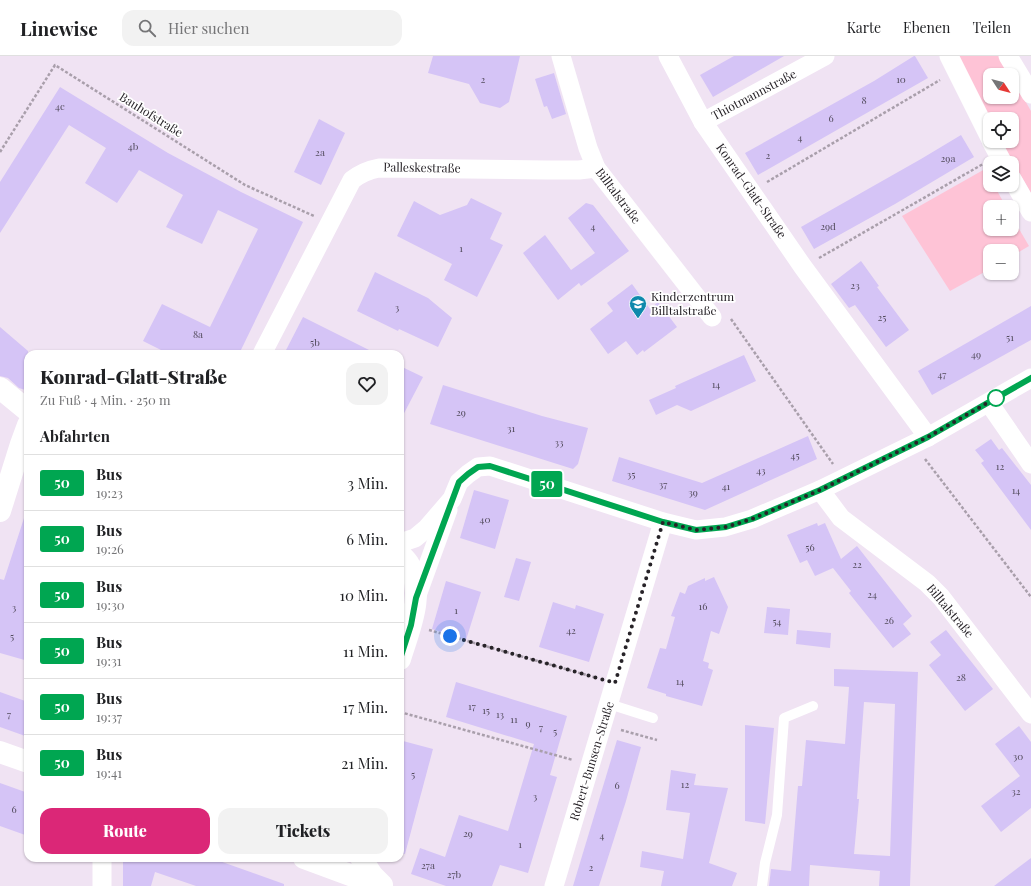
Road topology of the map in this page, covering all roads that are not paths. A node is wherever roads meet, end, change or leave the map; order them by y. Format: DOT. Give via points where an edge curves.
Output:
graph roads {
  1 [pos="561,56"];
  2 [pos="668,56"];
  3 [pos="825,56"];
  4 [pos="1008,56"];
  5 [pos="953,63"];
  6 [pos="1031,94"];
  7 [pos="703,122"];
  8 [pos="983,124"];
  9 [pos="596,168"];
  10 [pos="1019,191"];
  11 [pos="1031,212"];
  12 [pos="712,317"];
  13 [pos="264,350"];
  14 [pos="1031,378"];
  15 [pos="0,388"];
  16 [pos="989,403"];
  17 [pos="24,408"];
  18 [pos="24,436"];
  19 [pos="919,441"];
  20 [pos="1031,464"];
  21 [pos="820,490"];
  22 [pos="452,499"];
  23 [pos="0,511"];
  24 [pos="663,522"];
  25 [pos="404,542"];
  26 [pos="404,558"];
  27 [pos="416,598"];
  28 [pos="404,647"];
  29 [pos="609,704"];
  30 [pos="812,706"];
  31 [pos="1031,714"];
  32 [pos="653,718"];
  33 [pos="0,752"];
  34 [pos="24,761"];
  35 [pos="102,862"];
  36 [pos="315,862"];
  37 [pos="363,862"];
  38 [pos="102,886"];
  39 [pos="380,886"];
  40 [pos="383,886"];
  41 [pos="554,886"];
  42 [pos="762,886"];
  1 -- 9 [label="street, Billtalstraße"];
  2 -- 7 [label="street, Konrad-Glatt-Straße"];
  3 -- 7 [label="street, Thiotmannstraße"];
  4 -- 6 [label="street"];
  5 -- 8 [label="street"];
  7 -- 19 [label="street, Konrad-Glatt-Straße"];
  9 -- 12 [label="street, Billtalstraße"];
  9 -- 13 [label="street, Palleskestraße" via="379,168 360,174 352,180"];
  10 -- 11 [label="street"];
  14 -- 16 [label="street"];
  15 -- 17 [label="main road"];
  16 -- 19 [label="street"];
  16 -- 20 [label="street"];
  18 -- 23 [label="main road"];
  19 -- 21 [label="street"];
  21 -- 24 [label="street" via="752,519 726,527 696,530"];
  21 -- 31 [label="street, Billtalstraße" via="841,518 927,583 941,597"];
  22 -- 24 [label="street" via="459,482 468,474 478,467 490,466"];
  22 -- 25 [label="street" via="427,528"];
  22 -- 27 [label="street"];
  24 -- 29 [label="street, Robert-Bunsen-Straße"];
  26 -- 27 [label="main road" via="414,579"];
  27 -- 28 [label="main road"];
  29 -- 32 [label="lane"];
  29 -- 41 [label="street, Robert-Bunsen-Straße"];
  30 -- 42 [label="lane" via="784,718 777,814"];
  33 -- 34 [label="main road"];
  35 -- 38 [label="street"];
  36 -- 39 [label="main road"];
  37 -- 40 [label="main road" via="372,876"];
}
